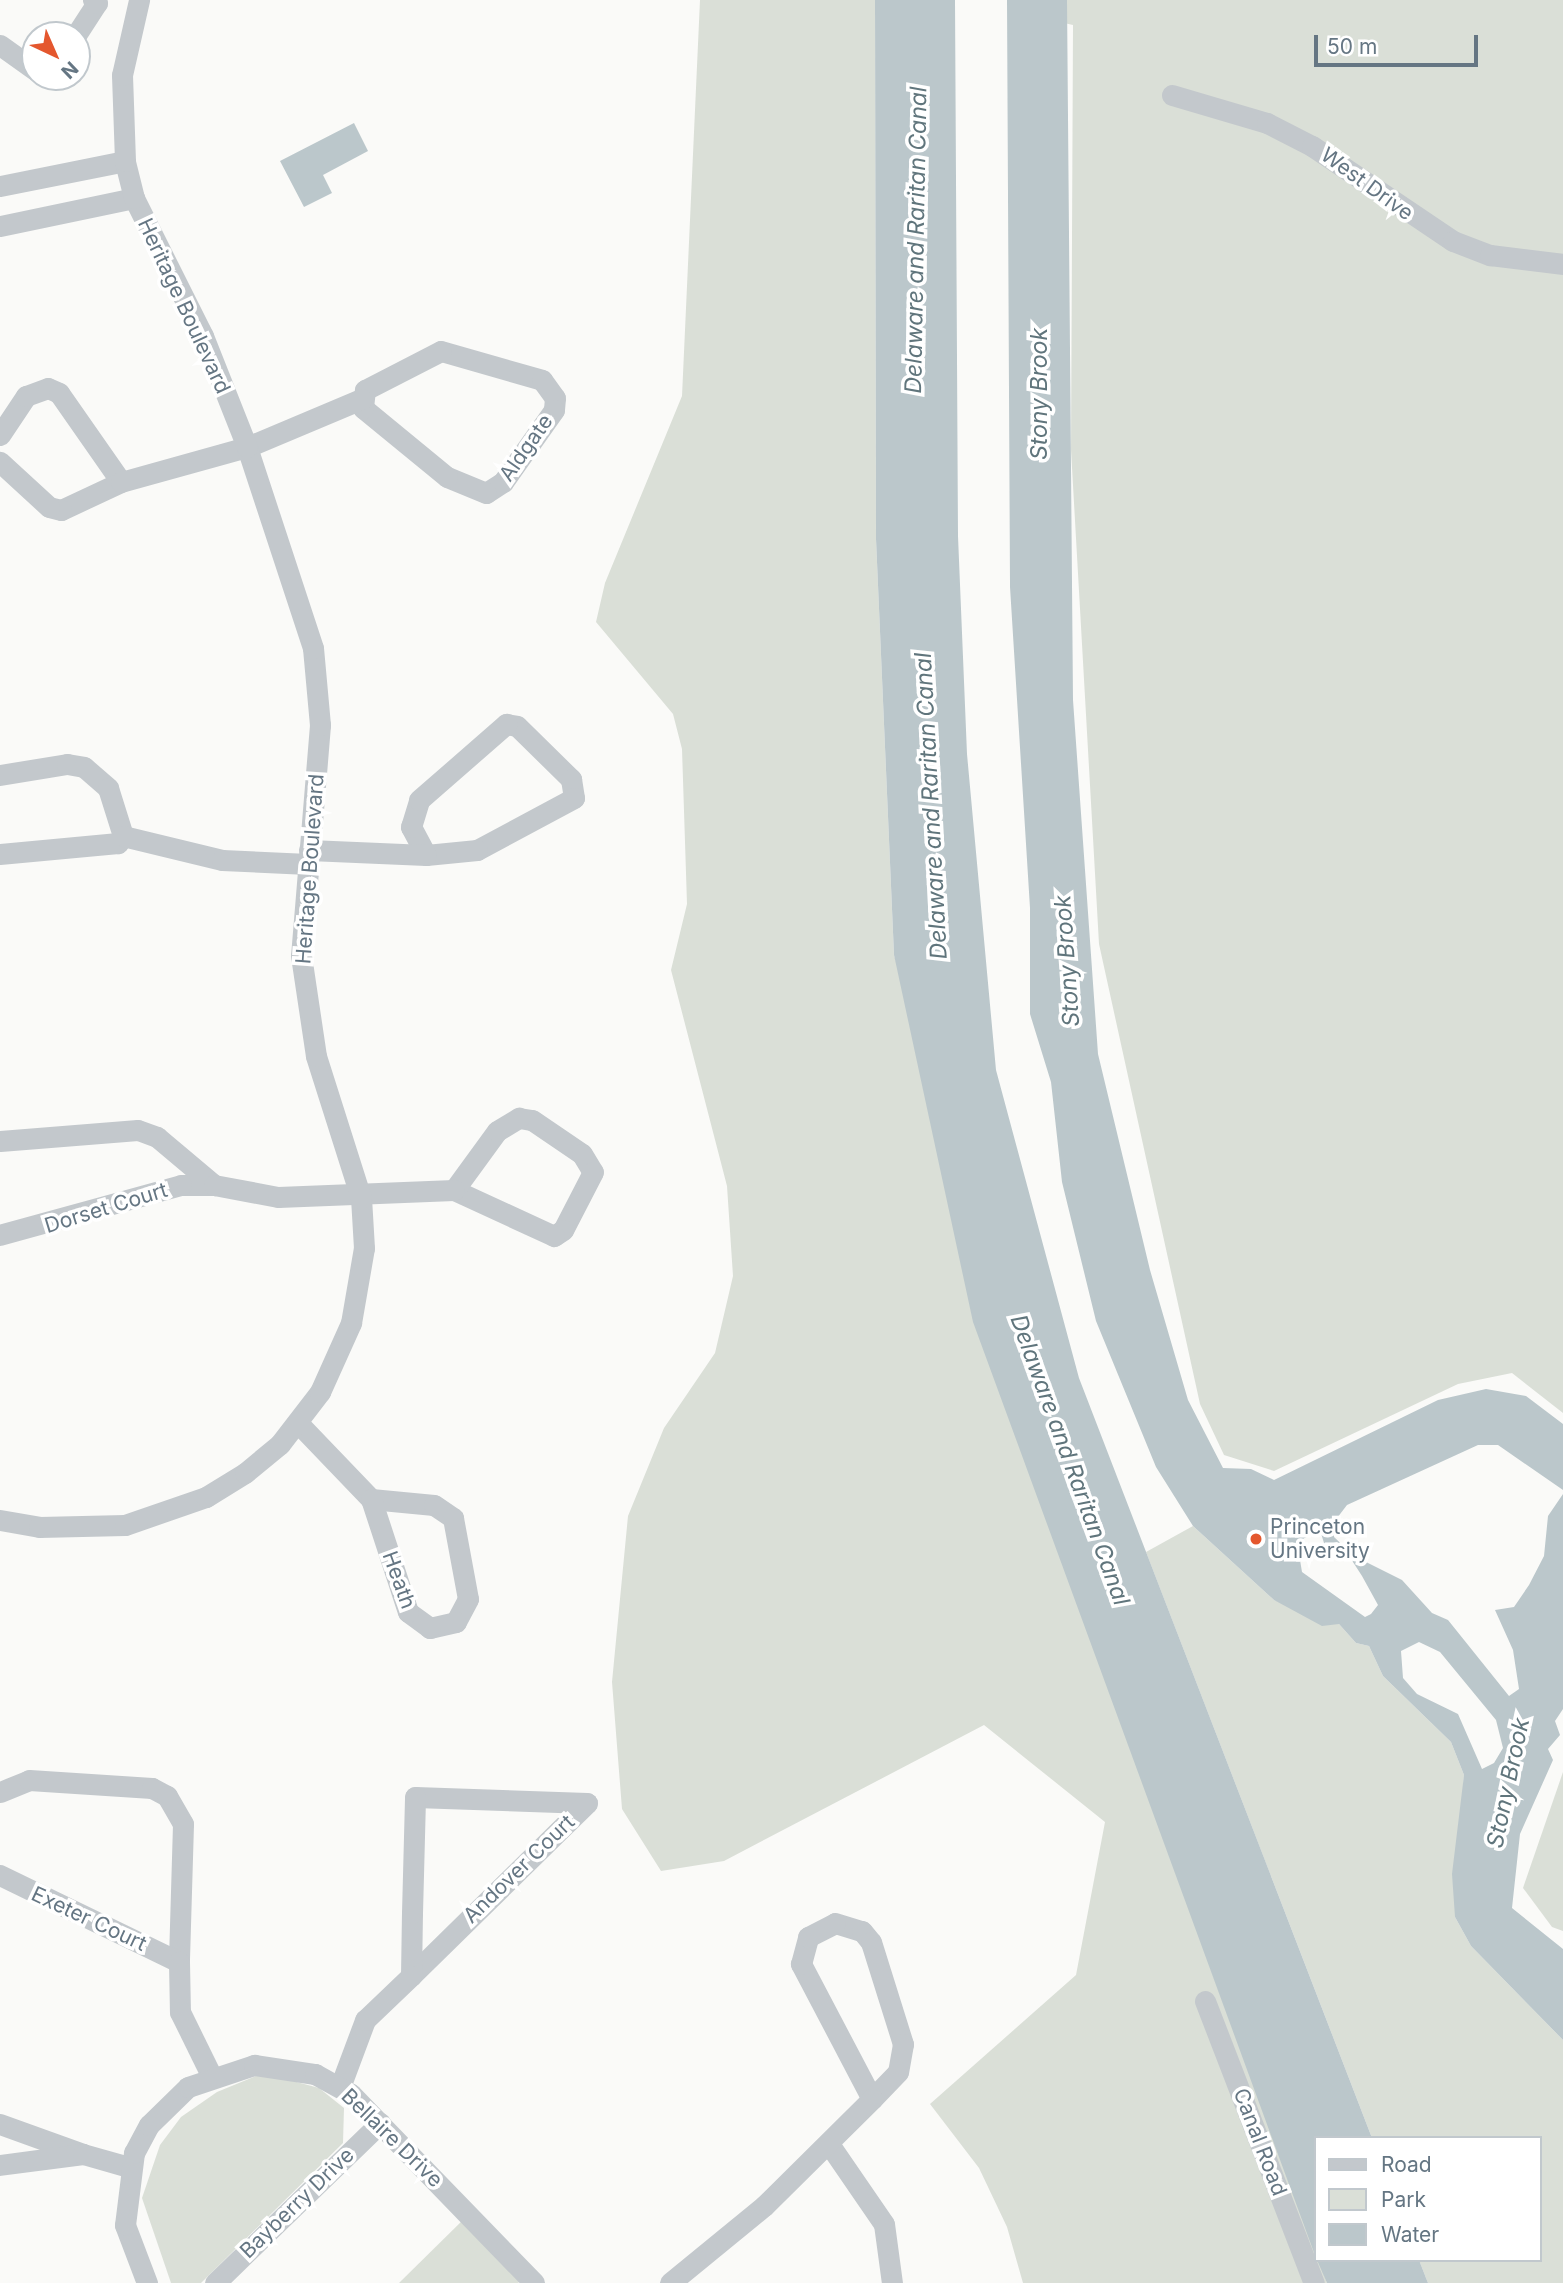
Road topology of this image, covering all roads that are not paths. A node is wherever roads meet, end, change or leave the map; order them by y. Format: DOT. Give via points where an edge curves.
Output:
graph roads {
  1 [pos="95,1"];
  2 [pos="136,6"];
  3 [pos="84,21"];
  4 [pos="0,46"];
  5 [pos="21,60"];
  6 [pos="1172,94"];
  7 [pos="125,161"];
  8 [pos="0,186"];
  9 [pos="134,198"];
  10 [pos="0,226"];
  11 [pos="1563,264"];
  12 [pos="361,399"];
  13 [pos="0,435"];
  14 [pos="247,447"];
  15 [pos="0,462"];
  16 [pos="121,482"];
  17 [pos="0,775"];
  18 [pos="124,836"];
  19 [pos="0,854"];
  20 [pos="426,855"];
  21 [pos="308,857"];
  22 [pos="0,1141"];
  23 [pos="214,1185"];
  24 [pos="454,1190"];
  25 [pos="361,1198"];
  26 [pos="0,1235"];
  27 [pos="298,1423"];
  28 [pos="371,1499"];
  29 [pos="0,1520"];
  30 [pos="0,1792"];
  31 [pos="0,1875"];
  32 [pos="179,1962"];
  33 [pos="411,1976"];
  34 [pos="1205,2001"];
  35 [pos="211,2075"];
  36 [pos="340,2087"];
  37 [pos="872,2099"];
  38 [pos="380,2123"];
  39 [pos="0,2124"];
  40 [pos="829,2144"];
  41 [pos="83,2154"];
  42 [pos="0,2165"];
  43 [pos="129,2167"];
  44 [pos="147,2283"];
  45 [pos="215,2283"];
  46 [pos="534,2283"];
  47 [pos="670,2283"];
  48 [pos="892,2283"];
  49 [pos="1314,2283"];
  1 -- 2 [label="street"];
  1 -- 3 [label="street"];
  2 -- 7 [label="street, Heritage Boulevard" via="122,75"];
  4 -- 5 [label="street"];
  6 -- 11 [label="street, West Drive" via="1267,123 1312,146 1452,241 1490,255"];
  7 -- 8 [label="street"];
  7 -- 9 [label="street, Heritage Boulevard"];
  9 -- 10 [label="street"];
  9 -- 14 [label="street, Heritage Boulevard" via="203,336"];
  12 -- 12 [label="street, Aldgate" via="377,423 414,453 486,493 503,482 554,410 555,398 542,380 441,351 414,360 365,390"];
  12 -- 14 [label="street"];
  13 -- 16 [label="street" via="26,396 48,388 59,393"];
  14 -- 16 [label="street"];
  14 -- 21 [label="street, Heritage Boulevard" via="315,660 320,725"];
  15 -- 16 [label="street" via="49,507 61,510"];
  17 -- 18 [label="street" via="67,764 84,768 108,788"];
  18 -- 19 [label="street" via="118,843"];
  18 -- 21 [label="street" via="222,860"];
  20 -- 20 [label="street" via="477,850 568,806 575,790 571,779 517,726 497,727 419,800 411,827"];
  20 -- 21 [label="street"];
  21 -- 25 [label="street, Heritage Boulevard" via="301,956 306,1010"];
  22 -- 23 [label="street, Dorset Court" via="138,1130 157,1137"];
  23 -- 25 [label="street, Dorset Court" via="278,1196"];
  23 -- 26 [label="street, Dorset Court" via="181,1185"];
  24 -- 24 [label="street" via="554,1236 564,1230 593,1172 582,1154 532,1120 519,1118 497,1131"];
  24 -- 25 [label="street, Dorset Court"];
  25 -- 27 [label="street, Heritage Boulevard" via="364,1248 351,1323 320,1392"];
  27 -- 28 [label="street"];
  27 -- 29 [label="street, Heritage Boulevard" via="245,1473 164,1515 85,1529"];
  28 -- 28 [label="street, Heath" via="408,1612 430,1628 456,1622 468,1599 453,1518 434,1505"];
  30 -- 32 [label="street, Exeter Court" via="29,1780 152,1788 167,1796 183,1824"];
  31 -- 32 [label="street, Exeter Court"];
  32 -- 35 [label="street, Exeter Court" via="180,2012"];
  33 -- 33 [label="street, Andover Court" via="558,1832 587,1803 415,1797"];
  33 -- 36 [label="street" via="365,2021"];
  34 -- 49 [label="street, Canal Road"];
  35 -- 36 [label="street, Bellaire Drive" via="254,2065 286,2066"];
  35 -- 43 [label="street, Bellaire Drive" via="167,2104"];
  36 -- 38 [label="street, Bellaire Drive"];
  37 -- 37 [label="street" via="898,2072 903,2044 871,1942 862,1931 835,1923 808,1937 801,1964"];
  37 -- 40 [label="street"];
  38 -- 45 [label="street, Bayberry Drive"];
  38 -- 46 [label="street, Bellaire Drive"];
  39 -- 41 [label="street"];
  40 -- 47 [label="street"];
  40 -- 48 [label="street" via="884,2224"];
  41 -- 42 [label="street"];
  41 -- 43 [label="street"];
  43 -- 44 [label="street, Bellaire Drive" via="125,2225"];
}
